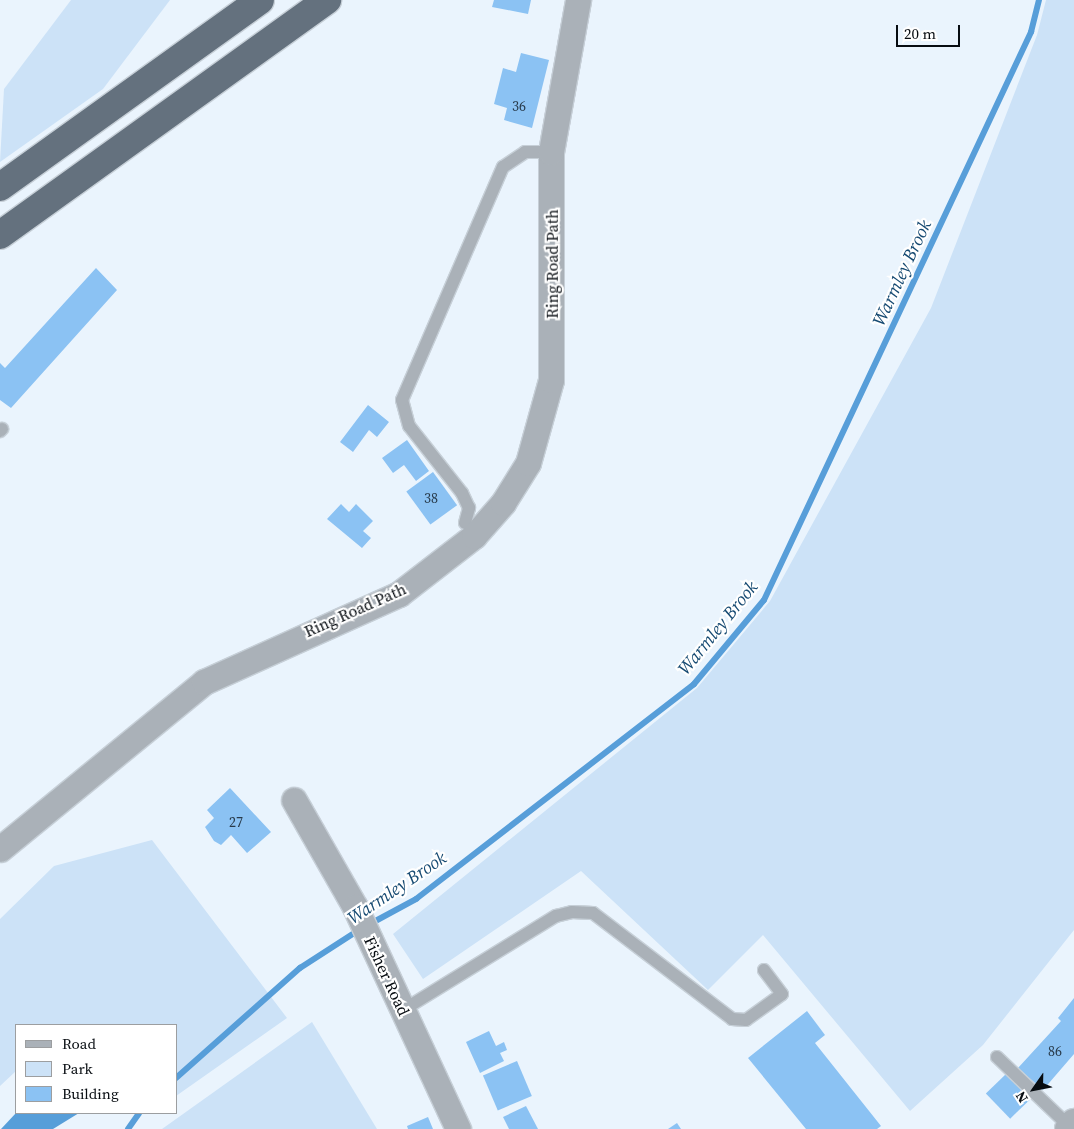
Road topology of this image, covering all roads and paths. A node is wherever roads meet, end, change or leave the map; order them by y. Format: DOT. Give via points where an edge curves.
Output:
graph roads {
  1 [pos="260,0"];
  2 [pos="327,0"];
  3 [pos="578,0"];
  4 [pos="553,152"];
  5 [pos="0,187"];
  6 [pos="0,235"];
  7 [pos="465,523"];
  8 [pos="294,800"];
  9 [pos="0,849"];
  10 [pos="764,970"];
  11 [pos="403,1010"];
  12 [pos="997,1057"];
  13 [pos="1071,1126"];
  14 [pos="458,1129"];
  1 -- 5 [label="highway"];
  2 -- 6 [label="highway"];
  3 -- 4 [label="street, Ring Road Path"];
  4 -- 7 [label="lane" via="525,152 503,167 402,400 409,426 462,493 468,508"];
  4 -- 9 [label="street, Ring Road Path" via="552,380 528,463 503,503 461,548 399,594 204,682"];
  8 -- 11 [label="street, Fisher Road" via="355,907"];
  10 -- 11 [label="lane" via="782,994 746,1020 732,1019 593,913 572,912 556,916"];
  11 -- 14 [label="street, Fisher Road"];
  12 -- 13 [label="lane"];
}
